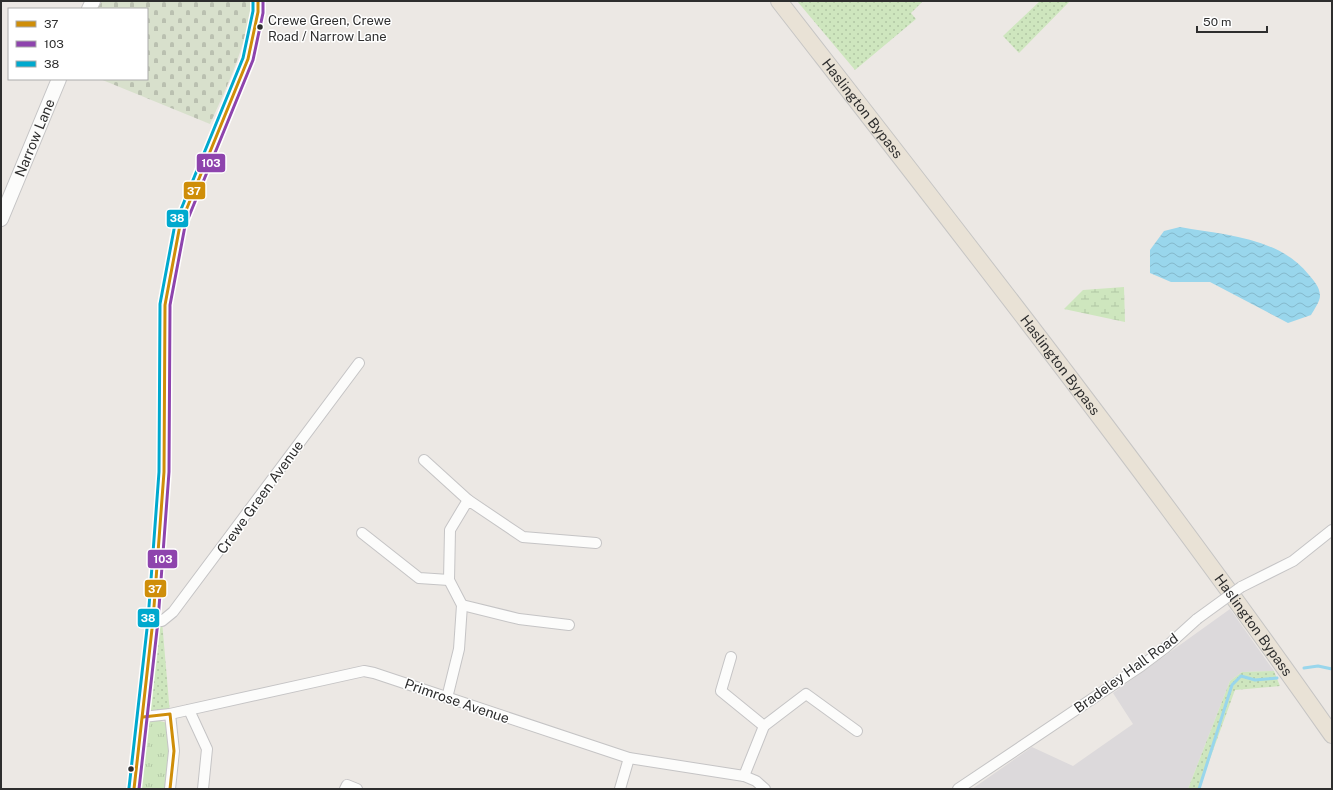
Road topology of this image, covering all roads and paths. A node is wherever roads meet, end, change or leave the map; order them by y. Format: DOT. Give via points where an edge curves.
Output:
graph roads {
  1 [pos="258,1"];
  2 [pos="779,1"];
  3 [pos="59,80"];
  4 [pos="1,219"];
  5 [pos="359,363"];
  6 [pos="424,460"];
  7 [pos="468,500"];
  8 [pos="1332,530"];
  9 [pos="362,532"];
  10 [pos="596,543"];
  11 [pos="449,580"];
  12 [pos="462,605"];
  13 [pos="153,620"];
  14 [pos="569,625"];
  15 [pos="731,657"];
  16 [pos="447,698"];
  17 [pos="189,710"];
  18 [pos="170,714"];
  19 [pos="144,717"];
  20 [pos="764,726"];
  21 [pos="857,731"];
  22 [pos="1332,735"];
  23 [pos="629,758"];
  24 [pos="744,776"];
  25 [pos="346,787"];
  26 [pos="134,789"];
  27 [pos="170,789"];
  28 [pos="203,789"];
  29 [pos="357,789"];
  30 [pos="620,789"];
  31 [pos="765,789"];
  32 [pos="958,789"];
  1 -- 13 [label="street" via="248,59 180,225 165,305 164,472"];
  2 -- 22 [label="highway, Haslington Bypass" via="1089,401 1248,616"];
  3 -- 4 [label="main road, Narrow Lane"];
  5 -- 13 [label="street, Crewe Green Avenue" via="173,612 162,621"];
  6 -- 7 [label="street"];
  7 -- 10 [label="street" via="523,537"];
  7 -- 11 [label="street" via="450,530"];
  8 -- 32 [label="street, Bradeley Hall Road, bridge" via="1293,561 1241,587 1197,619 1141,666"];
  9 -- 11 [label="street" via="419,578"];
  11 -- 12 [label="street"];
  12 -- 14 [label="street" via="519,619"];
  12 -- 16 [label="street" via="459,650"];
  13 -- 19 [label="street"];
  15 -- 20 [label="street" via="721,691"];
  16 -- 17 [label="street, Primrose Avenue" via="364,671"];
  16 -- 23 [label="street, Primrose Avenue"];
  17 -- 18 [label="street, Primrose Avenue"];
  17 -- 28 [label="street" via="207,749"];
  18 -- 19 [label="street, Primrose Avenue"];
  18 -- 27 [label="street" via="174,750"];
  19 -- 26 [label="street"];
  20 -- 21 [label="street" via="806,694"];
  20 -- 24 [label="street"];
  23 -- 24 [label="street, Primrose Avenue"];
  23 -- 30 [label="street"];
  24 -- 31 [label="street, Primrose Avenue" via="756,781"];
  25 -- 29 [label="street"];
}
